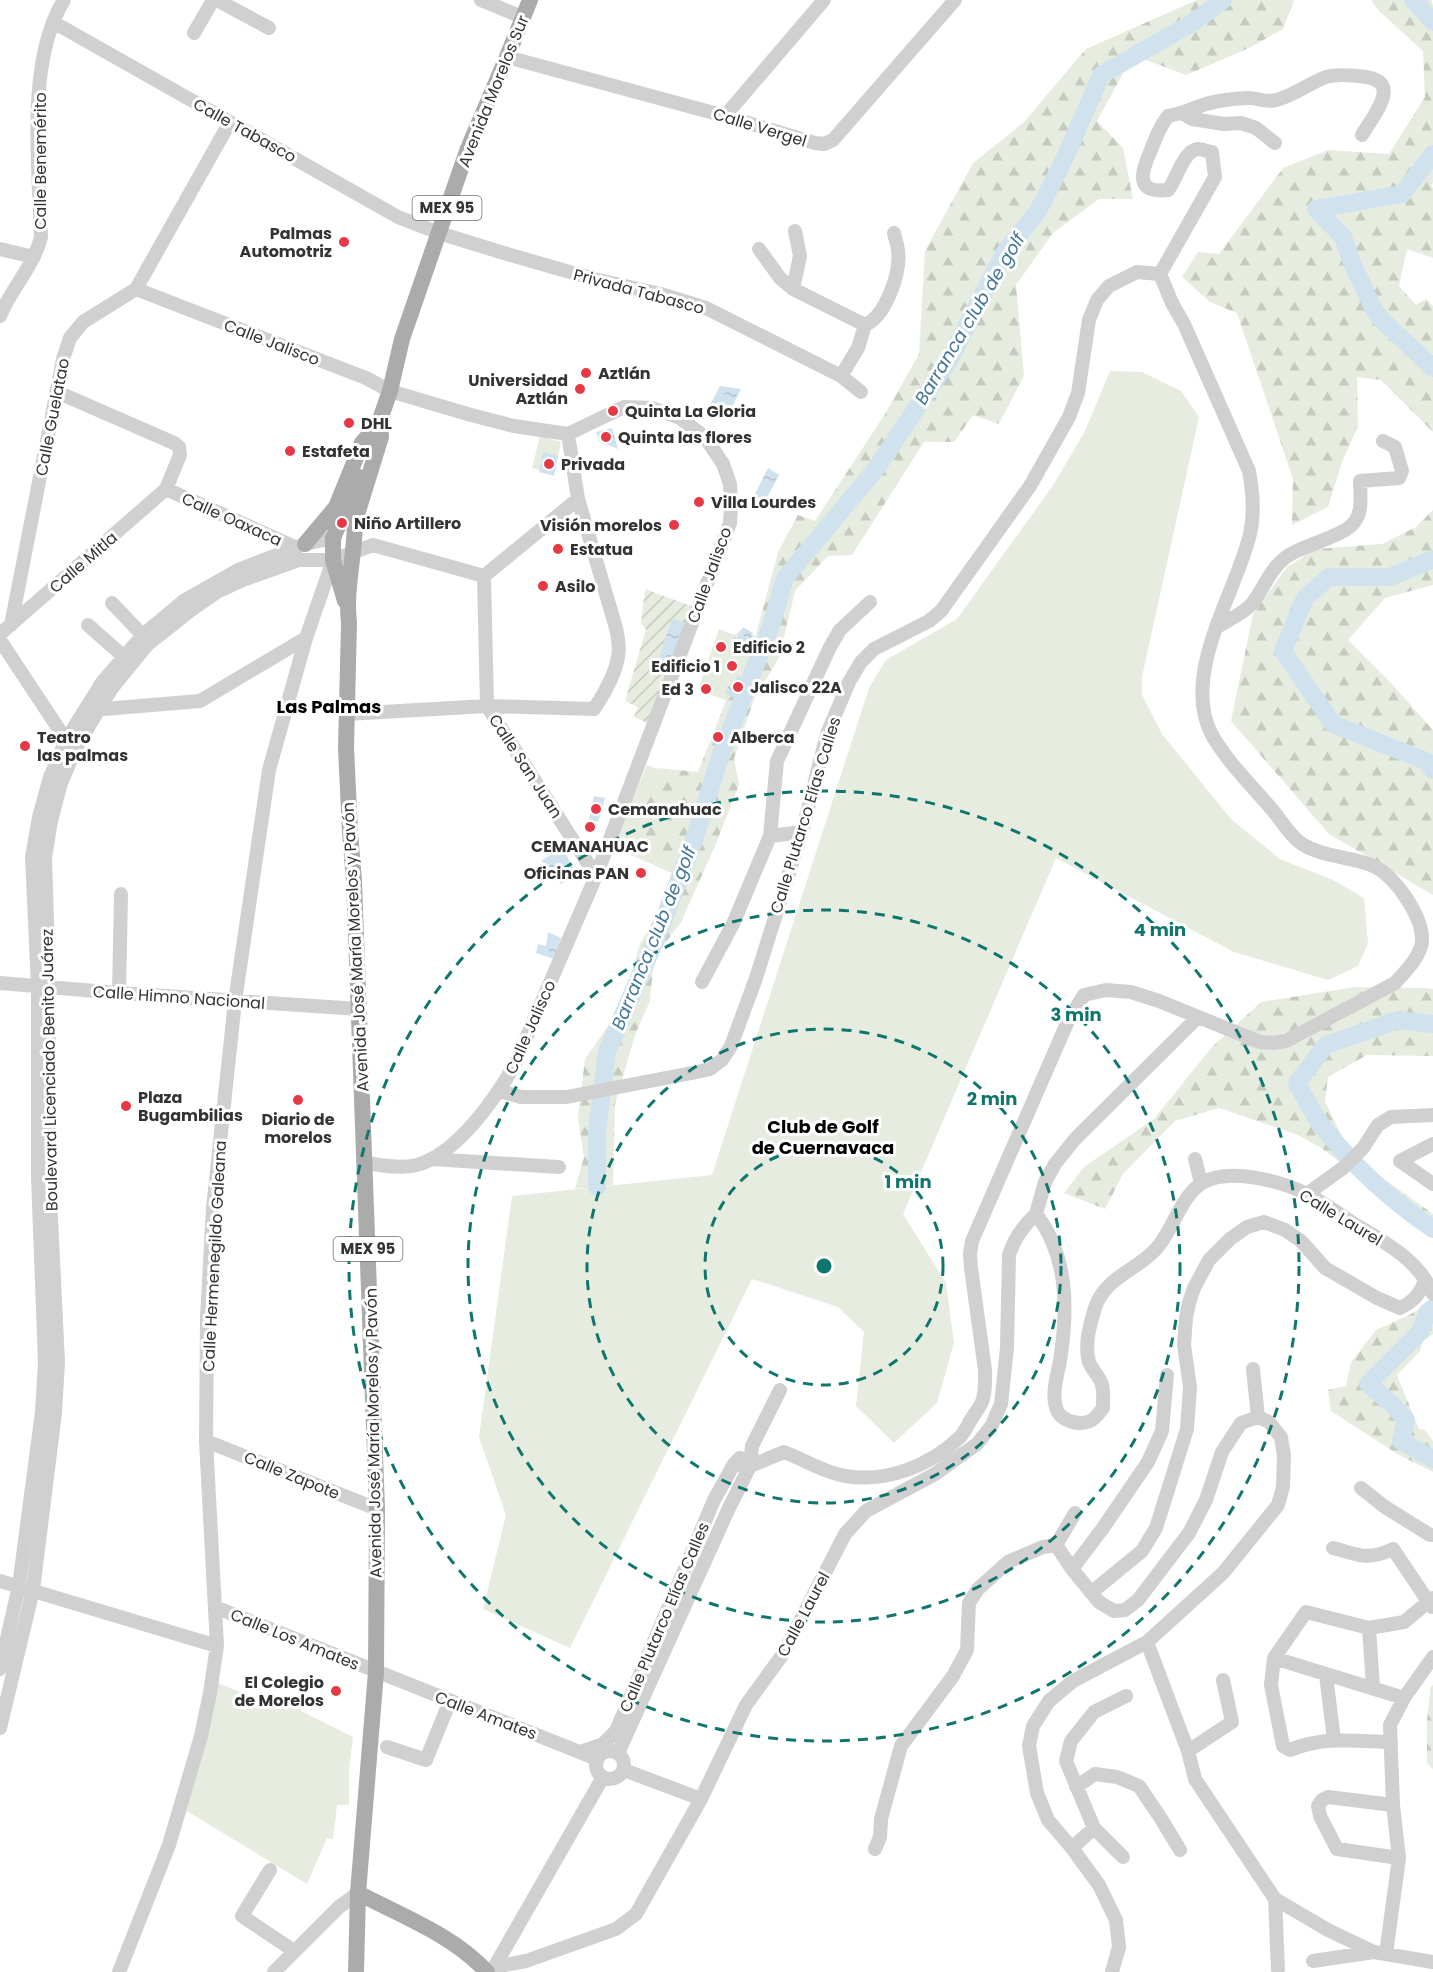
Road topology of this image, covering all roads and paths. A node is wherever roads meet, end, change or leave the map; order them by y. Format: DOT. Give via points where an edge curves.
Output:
graph roads {
  1 [pos="64,0"];
  2 [pos="215,0"];
  3 [pos="482,0"];
  4 [pos="530,0"];
  5 [pos="824,0"];
  6 [pos="955,0"];
  7 [pos="522,17"];
  8 [pos="53,22"];
  9 [pos="269,28"];
  10 [pos="194,33"];
  11 [pos="507,57"];
  12 [pos="1182,114"];
  13 [pos="725,116"];
  14 [pos="230,122"];
  15 [pos="1362,135"];
  16 [pos="1275,143"];
  17 [pos="795,231"];
  18 [pos="894,232"];
  19 [pos="439,233"];
  20 [pos="0,249"];
  21 [pos="759,249"];
  22 [pos="34,257"];
  23 [pos="1160,274"];
  24 [pos="136,289"];
  25 [pos="793,289"];
  26 [pos="0,316"];
  27 [pos="865,325"];
  28 [pos="841,376"];
  29 [pos="390,391"];
  30 [pos="57,392"];
  31 [pos="861,392"];
  32 [pos="380,422"];
  33 [pos="568,434"];
  34 [pos="1383,441"];
  35 [pos="166,489"];
  36 [pos="578,499"];
  37 [pos="333,538"];
  38 [pos="301,546"];
  39 [pos="354,552"];
  40 [pos="333,560"];
  41 [pos="484,576"];
  42 [pos="870,602"];
  43 [pos="112,603"];
  44 [pos="347,606"];
  45 [pos="88,625"];
  46 [pos="1216,628"];
  47 [pos="5,630"];
  48 [pos="306,638"];
  49 [pos="146,639"];
  50 [pos="0,640"];
  51 [pos="123,656"];
  52 [pos="487,706"];
  53 [pos="90,711"];
  54 [pos="347,714"];
  55 [pos="71,743"];
  56 [pos="802,832"];
  57 [pos="770,836"];
  58 [pos="596,876"];
  59 [pos="121,894"];
  60 [pos="1419,949"];
  61 [pos="1433,954"];
  62 [pos="702,982"];
  63 [pos="0,983"];
  64 [pos="44,986"];
  65 [pos="119,993"];
  66 [pos="235,1001"];
  67 [pos="359,1009"];
  68 [pos="1198,1017"];
  69 [pos="500,1090"];
  70 [pos="1433,1115"];
  71 [pos="1433,1144"];
  72 [pos="431,1159"];
  73 [pos="1195,1159"];
  74 [pos="366,1163"];
  75 [pos="559,1167"];
  76 [pos="1201,1183"];
  77 [pos="1433,1184"];
  78 [pos="1307,1194"];
  79 [pos="1036,1214"];
  80 [pos="1425,1281"];
  81 [pos="1433,1294"];
  82 [pos="52,1362"];
  83 [pos="1253,1369"];
  84 [pos="1167,1375"];
  85 [pos="780,1390"];
  86 [pos="1258,1417"];
  87 [pos="206,1442"];
  88 [pos="752,1446"];
  89 [pos="734,1464"];
  90 [pos="750,1466"];
  91 [pos="1361,1488"];
  92 [pos="377,1509"];
  93 [pos="1075,1513"];
  94 [pos="1433,1535"];
  95 [pos="1056,1545"];
  96 [pos="1333,1548"];
  97 [pos="1072,1569"];
  98 [pos="0,1581"];
  99 [pos="19,1586"];
  100 [pos="33,1590"];
  101 [pos="1092,1592"];
  102 [pos="1431,1602"];
  103 [pos="215,1607"];
  104 [pos="1369,1628"];
  105 [pos="1147,1642"];
  106 [pos="217,1646"];
  107 [pos="1433,1657"];
  108 [pos="1274,1658"];
  109 [pos="0,1669"];
  110 [pos="376,1671"];
  111 [pos="1326,1675"];
  112 [pos="1223,1680"];
  113 [pos="1373,1687"];
  114 [pos="1126,1696"];
  115 [pos="1404,1698"];
  116 [pos="450,1701"];
  117 [pos="0,1728"];
  118 [pos="1334,1740"];
  119 [pos="1391,1742"];
  120 [pos="387,1747"];
  121 [pos="1188,1751"];
  122 [pos="580,1752"];
  123 [pos="618,1753"];
  124 [pos="597,1759"];
  125 [pos="624,1770"];
  126 [pos="603,1778"];
  127 [pos="1076,1787"];
  128 [pos="700,1798"];
  129 [pos="1393,1805"];
  130 [pos="1094,1828"];
  131 [pos="1072,1848"];
  132 [pos="875,1849"];
  133 [pos="1180,1850"];
  134 [pos="1123,1857"];
  135 [pos="1399,1858"];
  136 [pos="270,1870"];
  137 [pos="358,1893"];
  138 [pos="1275,1899"];
  139 [pos="1119,1947"];
  140 [pos="294,1951"];
  141 [pos="1380,1953"];
  142 [pos="1313,1961"];
  143 [pos="1433,1962"];
  144 [pos="491,1970"];
  145 [pos="1278,1970"];
  146 [pos="119,1972"];
  147 [pos="274,1972"];
  148 [pos="356,1972"];
  149 [pos="1112,1972"];
  150 [pos="1123,1972"];
  1 -- 8 [label="street, Calle Benemérito"];
  2 -- 9 [label="street"];
  2 -- 10 [label="street"];
  3 -- 7 [label="street"];
  4 -- 7 [label="main road, Avenida Morelos Sur / MEX 95"];
  5 -- 13 [label="street"];
  6 -- 13 [label="street, Calle Vergel" via="833,140 815,143"];
  7 -- 11 [label="main road, Avenida Morelos Sur / MEX 95"];
  8 -- 14 [label="street, Calle Tabasco"];
  8 -- 22 [label="street, Calle Benemérito" via="43,54 38,102 41,237"];
  11 -- 13 [label="street, Calle Vergel"];
  11 -- 19 [label="main road, Avenida Morelos Sur / MEX 95" via="470,142"];
  12 -- 15 [label="street" via="1206,104 1249,98 1272,102 1328,76 1374,77 1384,91 1383,98"];
  12 -- 16 [label="street" via="1224,124 1242,123"];
  12 -- 23 [label="street" via="1168,116 1161,124 1142,179 1158,191 1168,190 1186,155 1198,149 1212,152 1215,177"];
  14 -- 19 [label="street, Calle Tabasco" via="398,217"];
  14 -- 24 [label="street, Calle Guelatao"];
  17 -- 25 [label="street" via="800,256"];
  18 -- 27 [label="street" via="898,270 881,311"];
  19 -- 28 [label="street, Privada Tabasco" via="706,308"];
  19 -- 29 [label="main road, Avenida Morelos Sur / MEX 95" via="402,339"];
  20 -- 22 [label="street"];
  21 -- 25 [label="street"];
  22 -- 26 [label="street, Calle Benemérito"];
  23 -- 46 [label="street" via="1249,471 1253,491 1250,535"];
  23 -- 56 [label="street, Calle Plutarco Elías Calles" via="1137,273 1109,286 1097,300 1089,320 1078,393 1069,417 1030,486 941,612 874,649 861,662 827,734"];
  24 -- 29 [label="street, Calle Jalisco" via="366,378"];
  24 -- 30 [label="street, Calle Guelatao" via="83,322 70,338"];
  25 -- 27 [label="street"];
  27 -- 28 [label="street" via="858,348"];
  28 -- 31 [label="street, Privada Tabasco"];
  29 -- 32 [label="main road, Avenida Morelos Sur / MEX 95"];
  29 -- 33 [label="street, Calle Jalisco" via="514,426"];
  30 -- 35 [label="street" via="179,447 180,455"];
  30 -- 47 [label="street, Calle Guelatao"];
  32 -- 37 [label="main road, Avenida Morelos Sur / MEX 95"];
  32 -- 38 [label="main road" via="362,443 336,507"];
  32 -- 39 [label="main road, Avenida Morelos Sur / MEX 95" via="381,437 355,521"];
  33 -- 36 [label="street"];
  33 -- 58 [label="street, Calle Jalisco" via="624,407 652,408 680,418 705,437 723,464 731,494 730,523"];
  34 -- 46 [label="street" via="1395,447 1402,471 1399,478 1360,481 1356,521 1347,530 1286,557 1271,570 1253,604"];
  35 -- 38 [label="street, Calle Oaxaca"];
  35 -- 47 [label="street, Calle Mitla"];
  36 -- 41 [label="street"];
  36 -- 52 [label="street" via="619,643 618,657 603,695 594,709"];
  37 -- 38 [label="street, Boulevard Licenciado Benito Juárez"];
  37 -- 40 [label="main road, Avenida Morelos Sur / MEX 95"];
  38 -- 49 [label="street, Boulevard Licenciado Benito Juárez" via="213,583 185,600"];
  39 -- 40 [label="street"];
  39 -- 41 [label="street" via="373,545"];
  39 -- 44 [label="main road, Avenida Morelos Sur / MEX 95"];
  40 -- 44 [label="main road, Avenida Morelos Sur / MEX 95"];
  40 -- 48 [label="street, Calle Hermenegildo Galeana"];
  40 -- 49 [label="street, Boulevard Licenciado Benito Juárez" via="299,560 234,584"];
  41 -- 52 [label="street, Calle San Juan"];
  42 -- 57 [label="street" via="840,630 830,647 777,761"];
  43 -- 49 [label="street"];
  44 -- 54 [label="main road, Avenida José María Morelos y Pavón / MEX 95"];
  45 -- 51 [label="street"];
  46 -- 60 [label="street" via="1202,687 1203,709 1225,754 1299,842 1316,852 1373,866 1396,884 1420,920"];
  48 -- 53 [label="street" via="200,701"];
  48 -- 66 [label="street, Calle Hermenegildo Galeana" via="269,770"];
  49 -- 51 [label="street, Boulevard Licenciado Benito Juárez"];
  49 -- 53 [label="street, Boulevard Licenciado Benito Juárez" via="112,688"];
  50 -- 55 [label="street"];
  51 -- 53 [label="street, Boulevard Licenciado Benito Juárez" via="103,681"];
  52 -- 54 [label="street"];
  52 -- 58 [label="street, Calle San Juan"];
  53 -- 55 [label="street, Boulevard Licenciado Benito Juárez"];
  54 -- 67 [label="main road, Avenida José María Morelos y Pavón / MEX 95"];
  55 -- 64 [label="street, Boulevard Licenciado Benito Juárez" via="50,777 32,857"];
  56 -- 57 [label="street"];
  56 -- 69 [label="street, Calle Plutarco Elías Calles" via="756,978 722,1060 710,1069 567,1097 521,1097"];
  57 -- 62 [label="street" via="733,924"];
  58 -- 69 [label="street, Calle Jalisco" via="515,1064"];
  59 -- 65 [label="street"];
  60 -- 61 [label="street"];
  60 -- 68 [label="street" via="1395,982 1286,1041 1260,1041"];
  63 -- 64 [label="street, Calle Himno Nacional"];
  64 -- 65 [label="street, Calle Himno Nacional"];
  64 -- 82 [label="street, Boulevard Licenciado Benito Juárez" via="38,1178"];
  65 -- 66 [label="street, Calle Himno Nacional"];
  66 -- 67 [label="street, Calle Himno Nacional"];
  66 -- 87 [label="street, Calle Hermenegildo Galeana" via="213,1208"];
  67 -- 74 [label="main road, Avenida José María Morelos y Pavón / MEX 95"];
  68 -- 79 [label="street, Calle Laurel" via="1075,1139 1045,1182"];
  68 -- 90 [label="street" via="1131,992 1106,990 1084,995 1068,1021 972,1241 971,1268 985,1386 982,1402 961,1436 930,1461 895,1474 845,1476 784,1452"];
  69 -- 72 [label="street, Calle Jalisco" via="482,1114"];
  70 -- 78 [label="street" via="1391,1117 1378,1125 1363,1148"];
  71 -- 77 [label="street" via="1400,1161"];
  72 -- 74 [label="street, Calle Jalisco" via="398,1167"];
  72 -- 75 [label="street"];
  73 -- 76 [label="street"];
  74 -- 92 [label="main road, Avenida José María Morelos y Pavón / MEX 95"];
  76 -- 78 [label="street, Calle Laurel" via="1222,1175 1238,1175 1286,1185"];
  76 -- 79 [label="street" via="1182,1204 1156,1249 1117,1277 1096,1305 1087,1341 1089,1362 1102,1385 1103,1408 1093,1420 1081,1424 1066,1420 1056,1410 1064,1284 1057,1252"];
  78 -- 80 [label="street, Calle Laurel" via="1405,1256"];
  79 -- 128 [label="street, Calle Laurel" via="1023,1226 1009,1255 1007,1348 1001,1404 992,1425 977,1444 935,1474 866,1511 845,1534 783,1654 746,1705"];
  80 -- 81 [label="street, Calle Laurel"];
  80 -- 101 [label="street" via="1413,1302 1400,1308 1325,1268 1301,1241 1285,1230 1264,1222 1247,1227 1230,1239 1209,1260 1189,1302 1184,1345 1190,1387 1187,1429 1156,1528 1142,1551"];
  82 -- 99 [label="street, Boulevard Licenciado Benito Juárez"];
  82 -- 100 [label="street, Boulevard Licenciado Benito Juárez" via="55,1413"];
  83 -- 86 [label="street"];
  84 -- 97 [label="street" via="1162,1431 1148,1462"];
  85 -- 88 [label="street, Calle Plutarco Elías Calles"];
  86 -- 101 [label="street" via="1241,1423 1222,1452 1206,1500 1189,1533 1138,1600 1125,1610 1114,1611"];
  86 -- 105 [label="street" via="1269,1422 1281,1437 1284,1477 1278,1505 1223,1573"];
  87 -- 92 [label="street, Calle Zapote"];
  87 -- 103 [label="street, Calle Hermenegildo Galeana"];
  88 -- 89 [label="street, Calle Plutarco Elías Calles"];
  88 -- 90 [label="street, Calle Plutarco Elías Calles"];
  89 -- 90 [label="street"];
  89 -- 122 [label="street, Calle Plutarco Elías Calles" via="714,1500 616,1731 603,1744"];
  90 -- 123 [label="street, Calle Plutarco Elías Calles"];
  91 -- 94 [label="street"];
  92 -- 110 [label="main road, Avenida José María Morelos y Pavón / MEX 95"];
  93 -- 95 [label="street"];
  95 -- 97 [label="street"];
  95 -- 132 [label="street" via="1008,1562 978,1589 969,1603 968,1650 954,1676 901,1746"];
  96 -- 102 [label="street" via="1365,1557 1376,1557 1393,1549"];
  97 -- 101 [label="street"];
  98 -- 99 [label="street"];
  99 -- 100 [label="street"];
  99 -- 109 [label="street, Boulevard Licenciado Benito Juárez"];
  100 -- 106 [label="street"];
  100 -- 117 [label="street, Boulevard Licenciado Benito Juárez"];
  102 -- 104 [label="street" via="1404,1622"];
  103 -- 106 [label="street, Calle Hermenegildo Galeana"];
  103 -- 110 [label="street, Calle Los Amates"];
  104 -- 108 [label="street" via="1306,1612"];
  104 -- 113 [label="street"];
  105 -- 121 [label="street"];
  105 -- 131 [label="street" via="1073,1682 1049,1701 1033,1726 1029,1746 1037,1793 1048,1820"];
  106 -- 146 [label="street, Calle Hermenegildo Galeana" via="201,1736 169,1845"];
  107 -- 115 [label="street"];
  108 -- 111 [label="street"];
  108 -- 118 [label="street" via="1271,1685 1283,1746 1290,1750 1307,1743"];
  110 -- 116 [label="street, Calle Amates"];
  110 -- 137 [label="main road, Avenida José María Morelos y Pavón / MEX 95"];
  111 -- 113 [label="street"];
  111 -- 118 [label="street"];
  112 -- 121 [label="street" via="1232,1722"];
  113 -- 115 [label="street"];
  114 -- 127 [label="street" via="1094,1712 1071,1741 1066,1761"];
  115 -- 119 [label="street" via="1390,1725"];
  116 -- 120 [label="street" via="426,1760"];
  116 -- 122 [label="street, Calle Amates"];
  118 -- 119 [label="street"];
  119 -- 129 [label="street"];
  121 -- 138 [label="street" via="1195,1779"];
  122 -- 124 [label="street, Calle Amates"];
  123 -- 124 [label="street" via="606,1751"];
  123 -- 125 [label="street" via="624,1760"];
  124 -- 126 [label="street" via="598,1773"];
  125 -- 126 [label="street" via="619,1777"];
  125 -- 128 [label="street"];
  126 -- 144 [label="street"];
  127 -- 130 [label="street"];
  127 -- 133 [label="street" via="1095,1774 1139,1786"];
  128 -- 144 [label="street, Calle Laurel" via="636,1914 616,1929"];
  129 -- 135 [label="street"];
  129 -- 135 [label="street" via="1328,1797 1318,1806 1337,1849"];
  130 -- 131 [label="street"];
  130 -- 134 [label="street"];
  131 -- 139 [label="street" via="1099,1885 1116,1920"];
  135 -- 141 [label="street"];
  136 -- 140 [label="street" via="242,1916"];
  137 -- 140 [label="street"];
  137 -- 144 [label="main road" via="454,1943"];
  137 -- 148 [label="main road, Avenida José María Morelos y Pavón / MEX 95"];
  138 -- 141 [label="street" via="1328,1930"];
  138 -- 145 [label="street"];
  139 -- 149 [label="street"];
  139 -- 150 [label="street"];
  140 -- 147 [label="street"];
  141 -- 142 [label="street"];
  141 -- 143 [label="street"];
}
